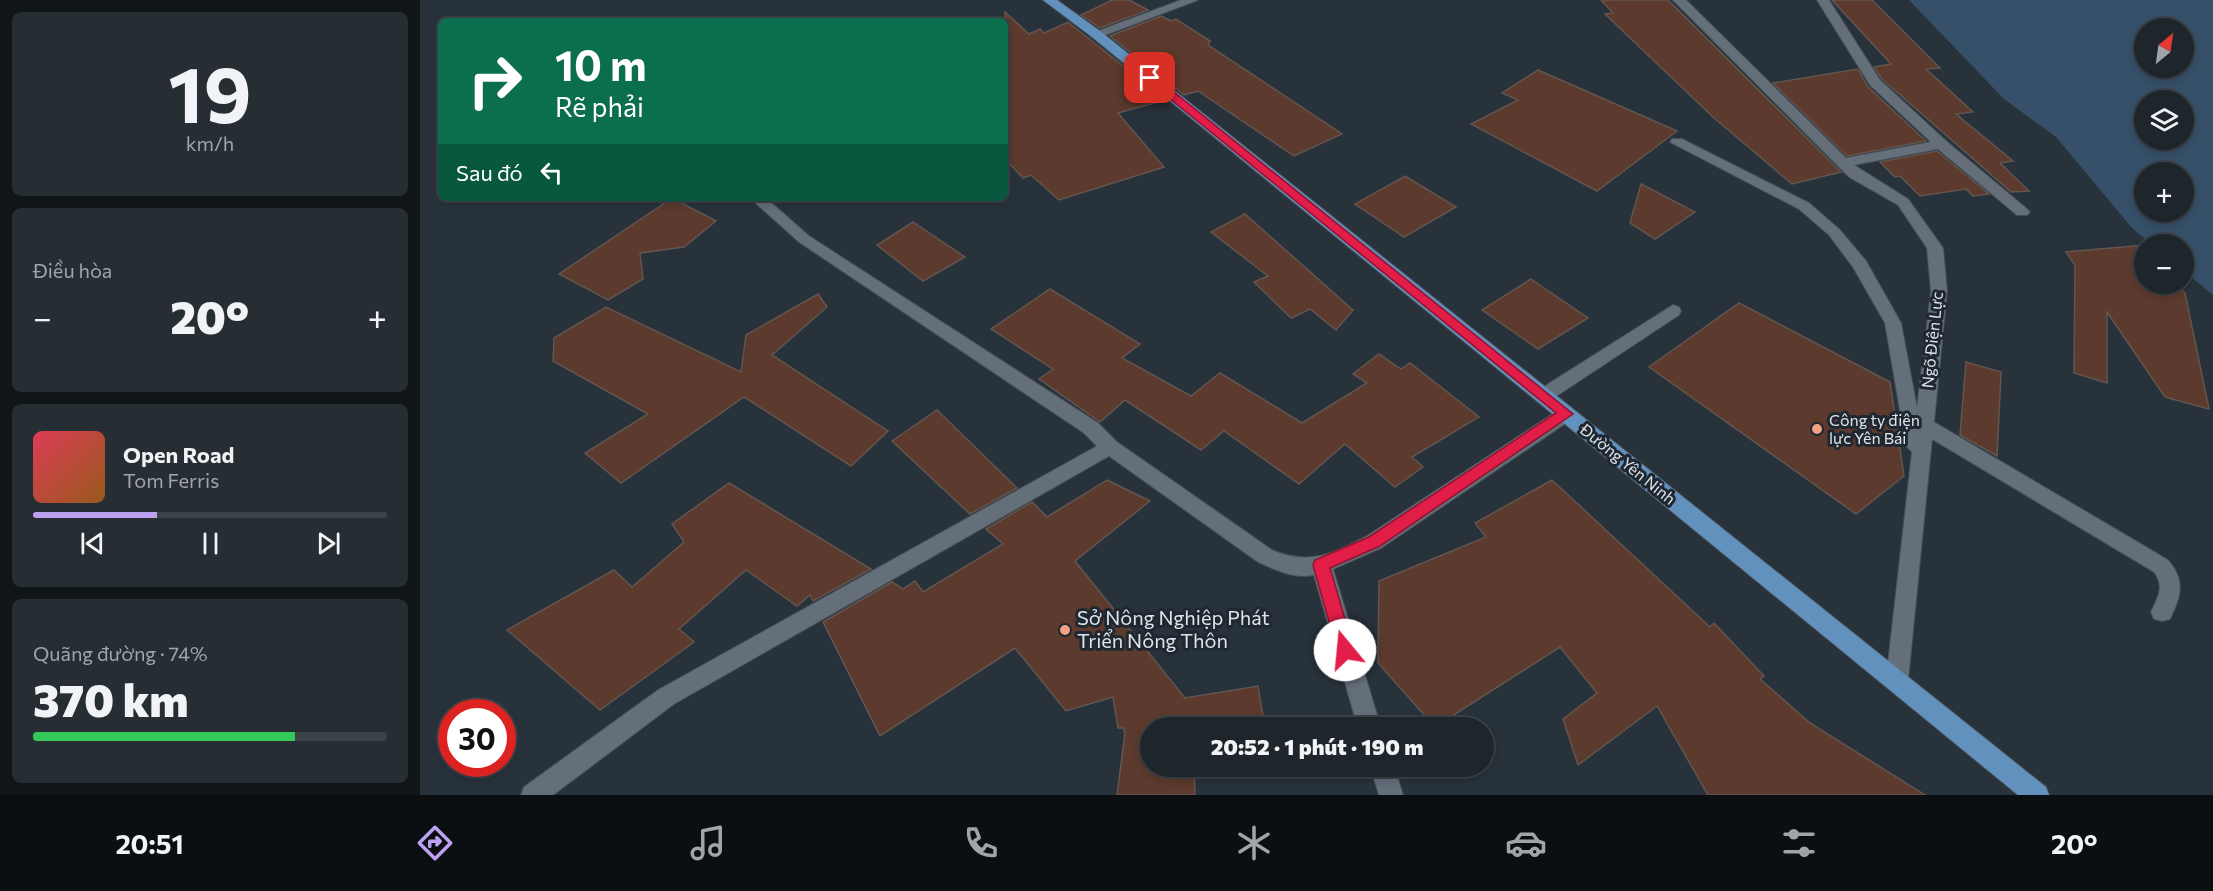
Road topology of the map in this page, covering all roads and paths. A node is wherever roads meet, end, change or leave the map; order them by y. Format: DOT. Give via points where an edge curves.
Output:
graph roads {
  1 [pos="1049,0"];
  2 [pos="1192,0"];
  3 [pos="1679,0"];
  4 [pos="1823,0"];
  5 [pos="1096,34"];
  6 [pos="1677,142"];
  7 [pos="1941,144"];
  8 [pos="1844,163"];
  9 [pos="760,201"];
  10 [pos="2022,212"];
  11 [pos="1673,311"];
  12 [pos="1543,396"];
  13 [pos="1566,414"];
  14 [pos="1923,424"];
  15 [pos="1110,447"];
  16 [pos="1918,467"];
  17 [pos="1321,565"];
  18 [pos="2162,612"];
  19 [pos="1897,681"];
  20 [pos="1367,717"];
  21 [pos="1385,777"];
  22 [pos="533,795"];
  23 [pos="1391,795"];
  24 [pos="2037,795"];
  1 -- 5 [label="main road, Đường Yên Ninh"];
  2 -- 5 [label="street"];
  3 -- 8 [label="street, Ngõ Điện Lực"];
  4 -- 7 [label="street" via="1875,82"];
  5 -- 12 [label="main road, Đường Yên Ninh"];
  6 -- 16 [label="street" via="1804,206 1834,232 1860,265 1893,323"];
  7 -- 8 [label="street"];
  7 -- 10 [label="street"];
  8 -- 14 [label="street, Ngõ Điện Lực" via="1854,174 1903,202 1935,248 1939,291"];
  9 -- 15 [label="street" via="804,239 1091,428"];
  11 -- 12 [label="street"];
  12 -- 13 [label="main road, Đường Yên Ninh"];
  13 -- 17 [label="street" via="1374,542"];
  13 -- 19 [label="main road, Đường Yên Ninh"];
  14 -- 16 [label="street, Ngõ Điện Lực"];
  14 -- 18 [label="street" via="2161,566 2172,581 2173,592"];
  15 -- 17 [label="street" via="1265,556 1285,565"];
  15 -- 22 [label="street" via="666,697"];
  16 -- 19 [label="street, Ngõ Điện Lực"];
  17 -- 20 [label="street"];
  19 -- 24 [label="main road, Đường Yên Ninh"];
  21 -- 23 [label="street"];
}
